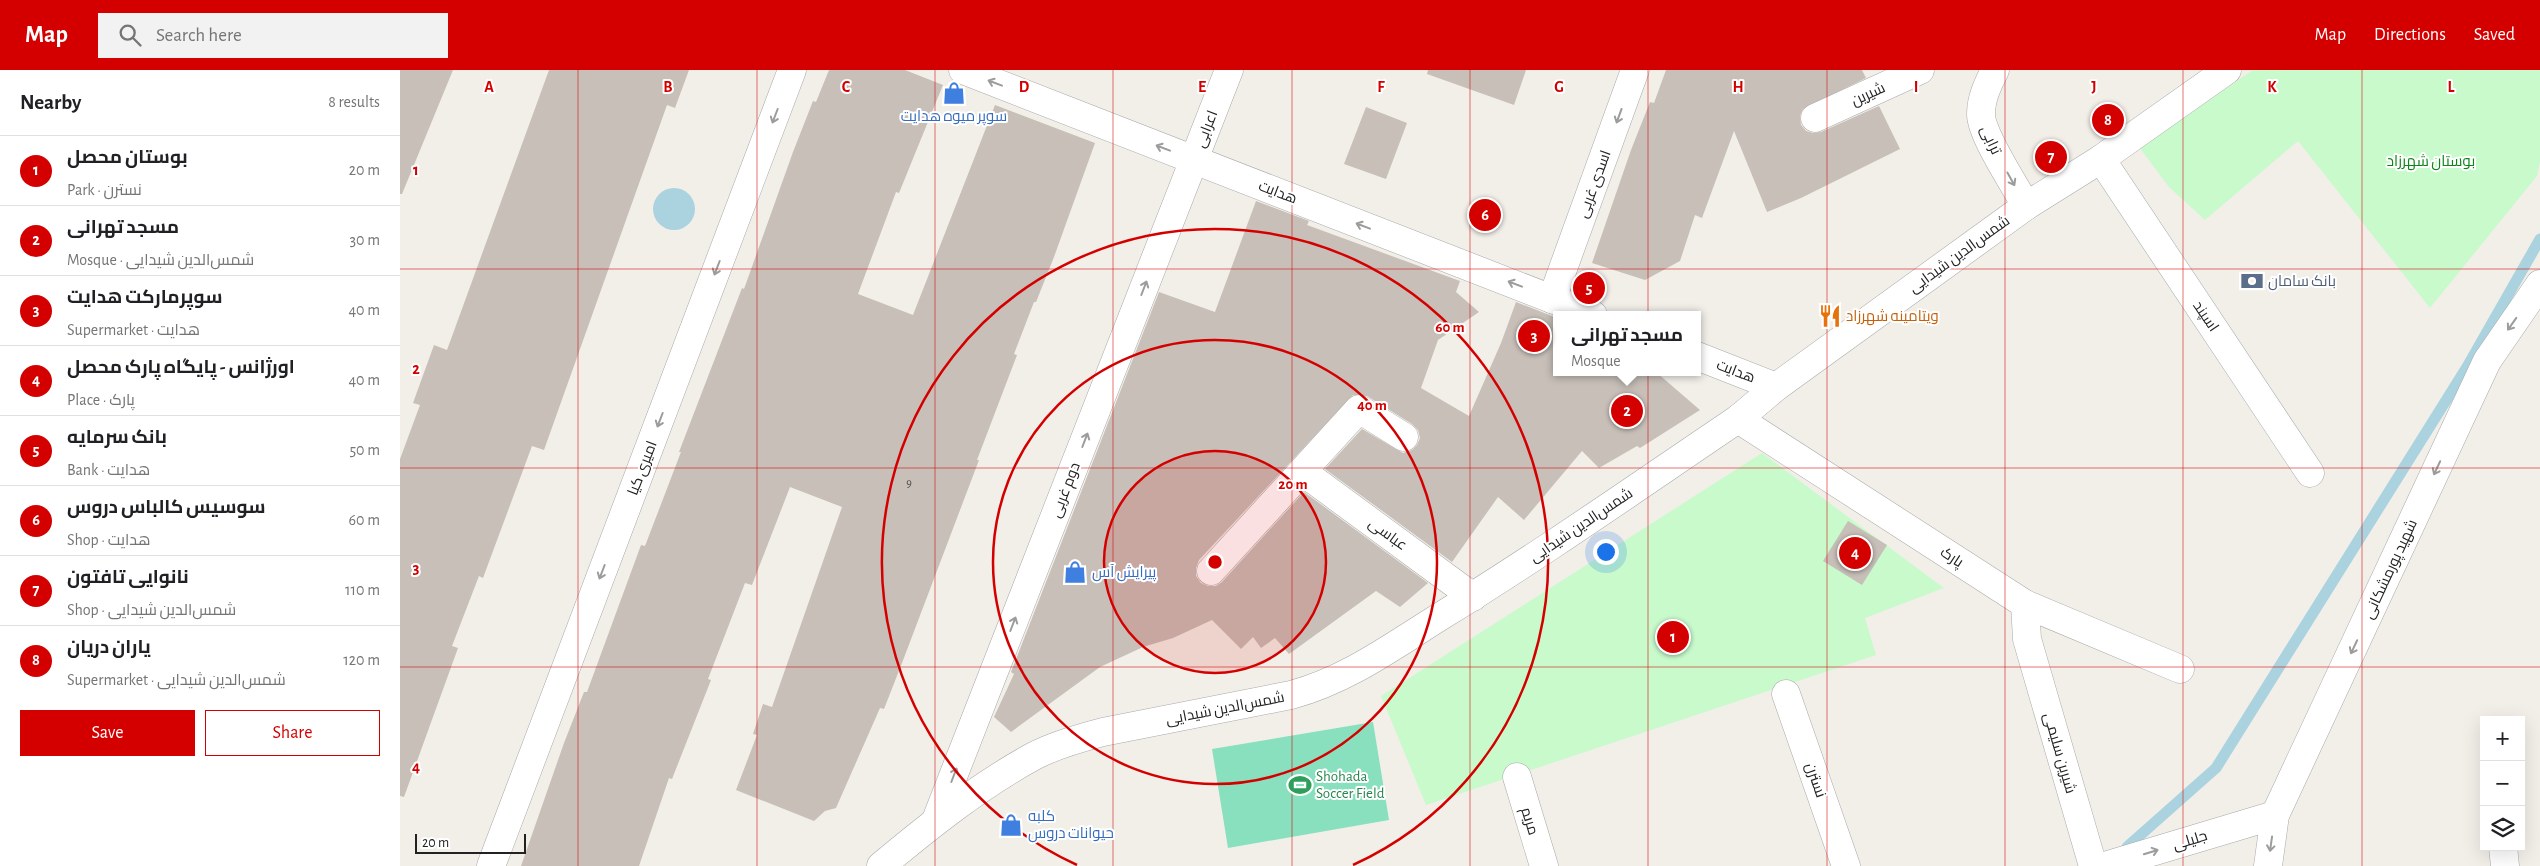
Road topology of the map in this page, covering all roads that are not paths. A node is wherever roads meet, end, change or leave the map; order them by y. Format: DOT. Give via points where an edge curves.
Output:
graph roads {
  1 [pos="792,70"];
  2 [pos="962,70"];
  3 [pos="1229,70"];
  4 [pos="1635,70"];
  5 [pos="1920,70"];
  6 [pos="1995,70"];
  7 [pos="2227,70"];
  8 [pos="1815,118"];
  9 [pos="2101,159"];
  10 [pos="1194,160"];
  11 [pos="2026,206"];
  12 [pos="2540,284"];
  13 [pos="1552,299"];
  14 [pos="1583,311"];
  15 [pos="1701,358"];
  16 [pos="1776,387"];
  17 [pos="1738,419"];
  18 [pos="1404,436"];
  19 [pos="1303,472"];
  20 [pos="2310,474"];
  21 [pos="1211,571"];
  22 [pos="1473,596"];
  23 [pos="2025,604"];
  24 [pos="2180,669"];
  25 [pos="1786,694"];
  26 [pos="1517,777"];
  27 [pos="2275,814"];
  28 [pos="936,820"];
  29 [pos="2503,851"];
  30 [pos="491,866"];
  31 [pos="881,866"];
  32 [pos="1544,866"];
  33 [pos="1846,866"];
  34 [pos="2093,866"];
  35 [pos="2105,866"];
  36 [pos="2268,866"];
  37 [pos="2505,866"];
  1 -- 30 [label="street, امیری کیا, one-way"];
  10 -- 2 [label="street, هدایت, one-way"];
  3 -- 10 [label="street, اعرابی"];
  4 -- 13 [label="street, اسدی غربی, one-way"];
  5 -- 8 [label="street, شیرین"];
  6 -- 11 [label="street, ترابی, one-way" via="1984,93 1981,116 1985,131"];
  7 -- 9 [label="street, شمس‌الدین شیدایی"];
  9 -- 11 [label="street, شمس‌الدین شیدایی"];
  9 -- 20 [label="street, اسپند"];
  13 -- 10 [label="street, هدایت, one-way"];
  28 -- 10 [label="street, دوم غربی, one-way"];
  11 -- 16 [label="street, شمس‌الدین شیدایی"];
  12 -- 27 [label="street, شهید پورمشکانی, one-way" via="2487,361"];
  13 -- 14 [label="street, هدایت"];
  15 -- 16 [label="street, هدایت"];
  16 -- 17 [label="street, شمس‌الدین شیدایی"];
  17 -- 22 [label="street, شمس‌الدین شیدایی"];
  17 -- 23 [label="street, پارک"];
  18 -- 19 [label="street" via="1359,409"];
  19 -- 21 [label="street"];
  19 -- 22 [label="street, عباسی"];
  22 -- 28 [label="street, شمس‌الدین شیدایی" via="1345,676 1318,688 1074,740 1034,756"];
  23 -- 24 [label="street, پارک"];
  23 -- 34 [label="street, شیرین سلیمی" via="2027,639"];
  25 -- 33 [label="street, نسترن"];
  26 -- 32 [label="street, مریم"];
  35 -- 27 [label="street, جلیلی, one-way"];
  27 -- 36 [label="street, شهید پورمشکانی, one-way"];
  28 -- 31 [label="street, شمس‌الدین شیدایی"];
  29 -- 37 [label="street"];
}
